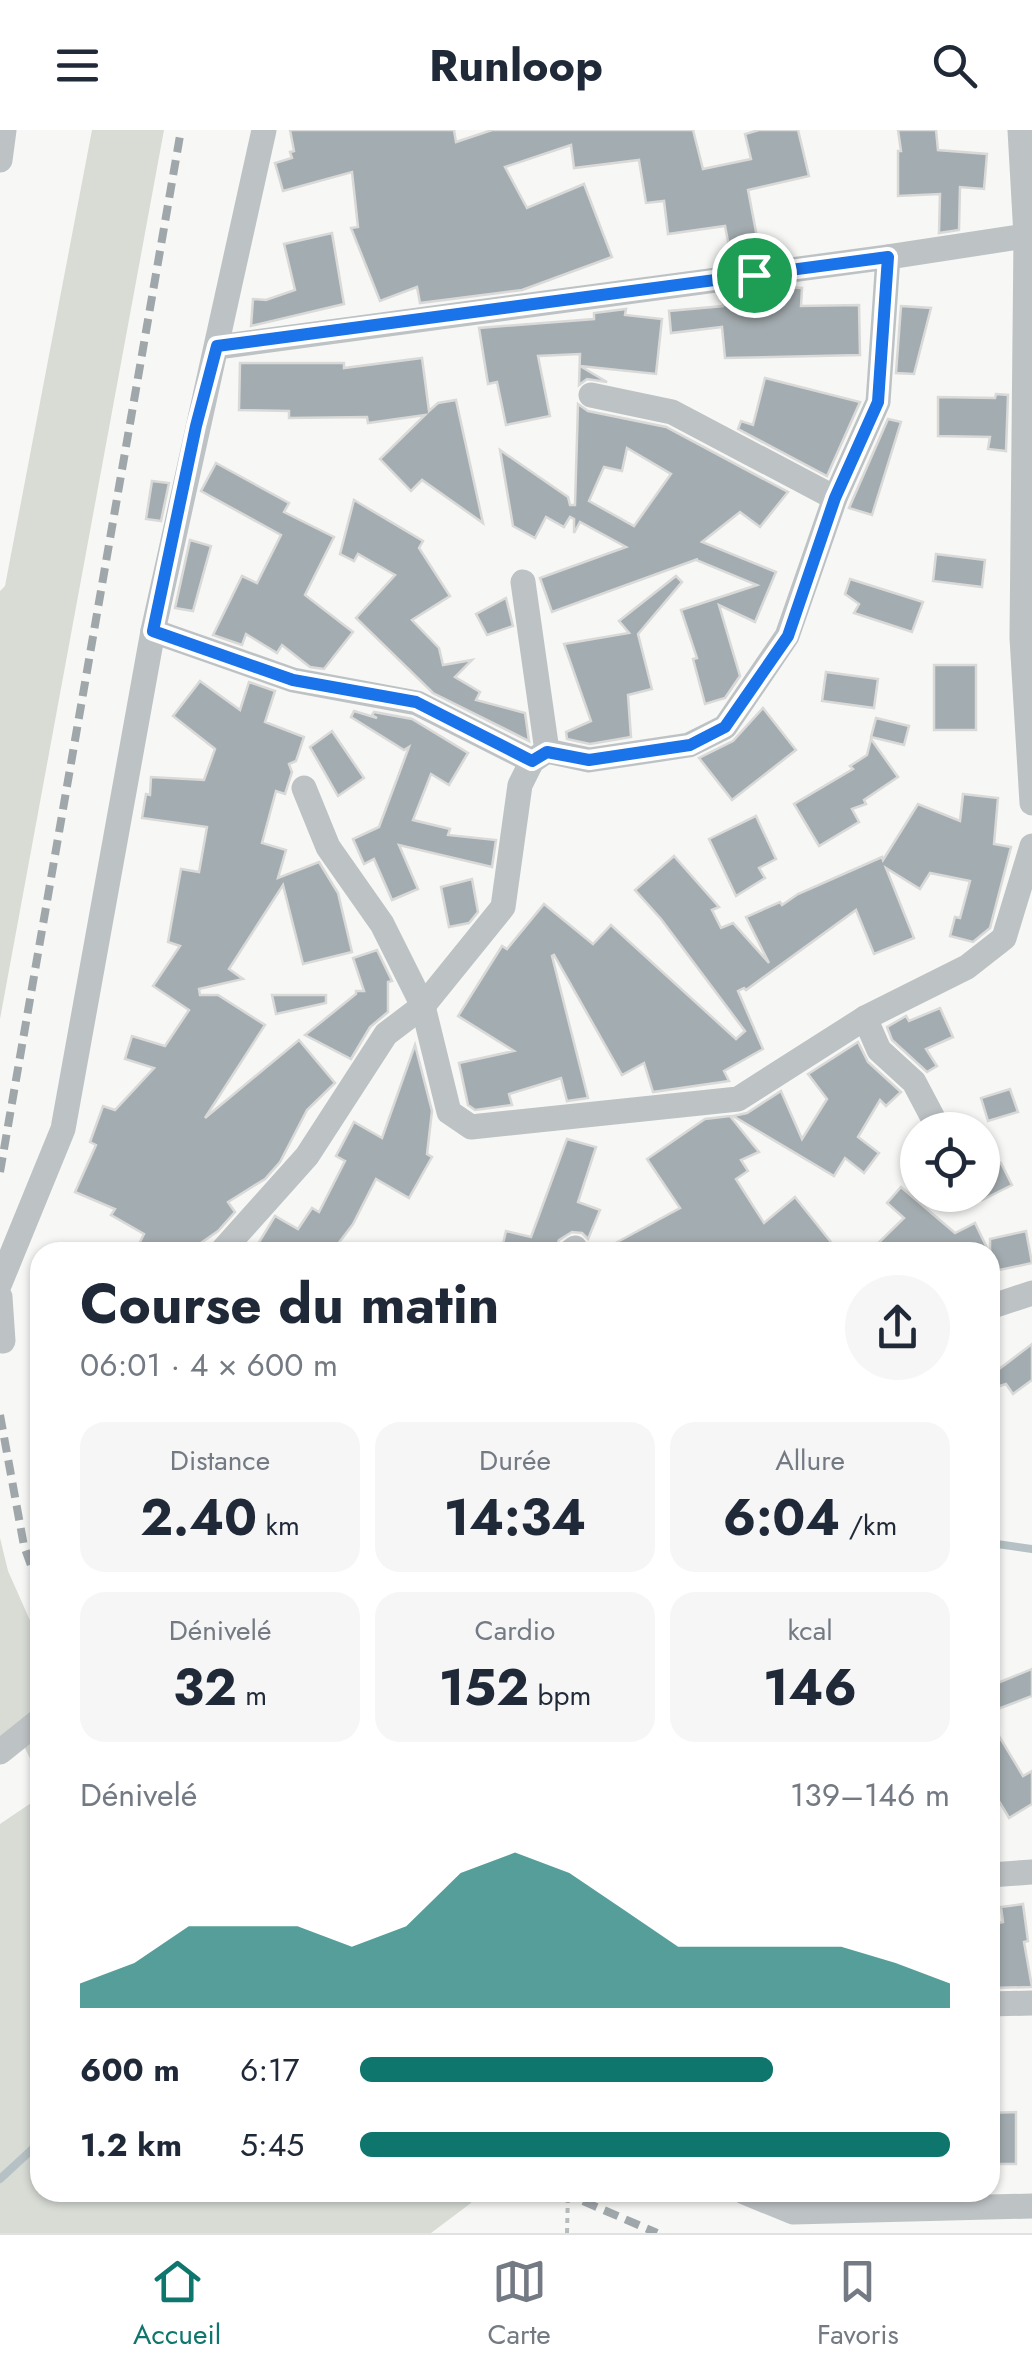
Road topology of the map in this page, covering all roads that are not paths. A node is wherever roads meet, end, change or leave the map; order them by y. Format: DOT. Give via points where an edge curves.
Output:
graph roads {
  1 [pos="4,130"];
  2 [pos="264,130"];
  3 [pos="1020,130"];
  4 [pos="0,160"];
  5 [pos="1029,235"];
  6 [pos="888,257"];
  7 [pos="217,346"];
  8 [pos="590,396"];
  9 [pos="835,498"];
  10 [pos="523,582"];
  11 [pos="153,631"];
  12 [pos="1027,639"];
  13 [pos="540,756"];
  14 [pos="304,788"];
  15 [pos="1032,803"];
  16 [pos="1032,846"];
  17 [pos="422,1006"];
  18 [pos="865,1018"];
  19 [pos="930,1112"];
  20 [pos="231,1242"];
  21 [pos="0,1283"];
  22 [pos="1032,1293"];
  23 [pos="0,1297"];
  24 [pos="1000,1304"];
  25 [pos="3,1342"];
  26 [pos="30,1728"];
  27 [pos="0,1752"];
  28 [pos="1032,1872"];
  29 [pos="1000,1874"];
  30 [pos="1032,2003"];
  31 [pos="1000,2004"];
  32 [pos="768,2202"];
  33 [pos="1032,2206"];
  1 -- 4 [label="street"];
  2 -- 7 [label="street"];
  3 -- 5 [label="street"];
  5 -- 6 [label="street"];
  5 -- 12 [label="street"];
  6 -- 7 [label="street"];
  6 -- 9 [label="street" via="878,402"];
  7 -- 11 [label="street"];
  8 -- 9 [label="street" via="672,412"];
  9 -- 13 [label="street" via="788,636 725,727 690,745 589,760"];
  10 -- 13 [label="street"];
  11 -- 13 [label="street" via="293,680 416,702"];
  11 -- 21 [label="street" via="62,1130"];
  12 -- 15 [label="street"];
  13 -- 17 [label="street" via="520,785 502,907"];
  14 -- 17 [label="street" via="328,846 382,924"];
  16 -- 18 [label="street" via="1004,938 967,967"];
  17 -- 18 [label="street" via="449,1112 471,1127 738,1098"];
  17 -- 20 [label="street" via="386,1034 307,1156"];
  18 -- 19 [label="street" via="879,1050 914,1082"];
  22 -- 24 [label="street"];
  23 -- 25 [label="street"];
  26 -- 27 [label="street"];
  28 -- 29 [label="street"];
  30 -- 31 [label="street"];
  32 -- 33 [label="street" via="793,2212"];
}
